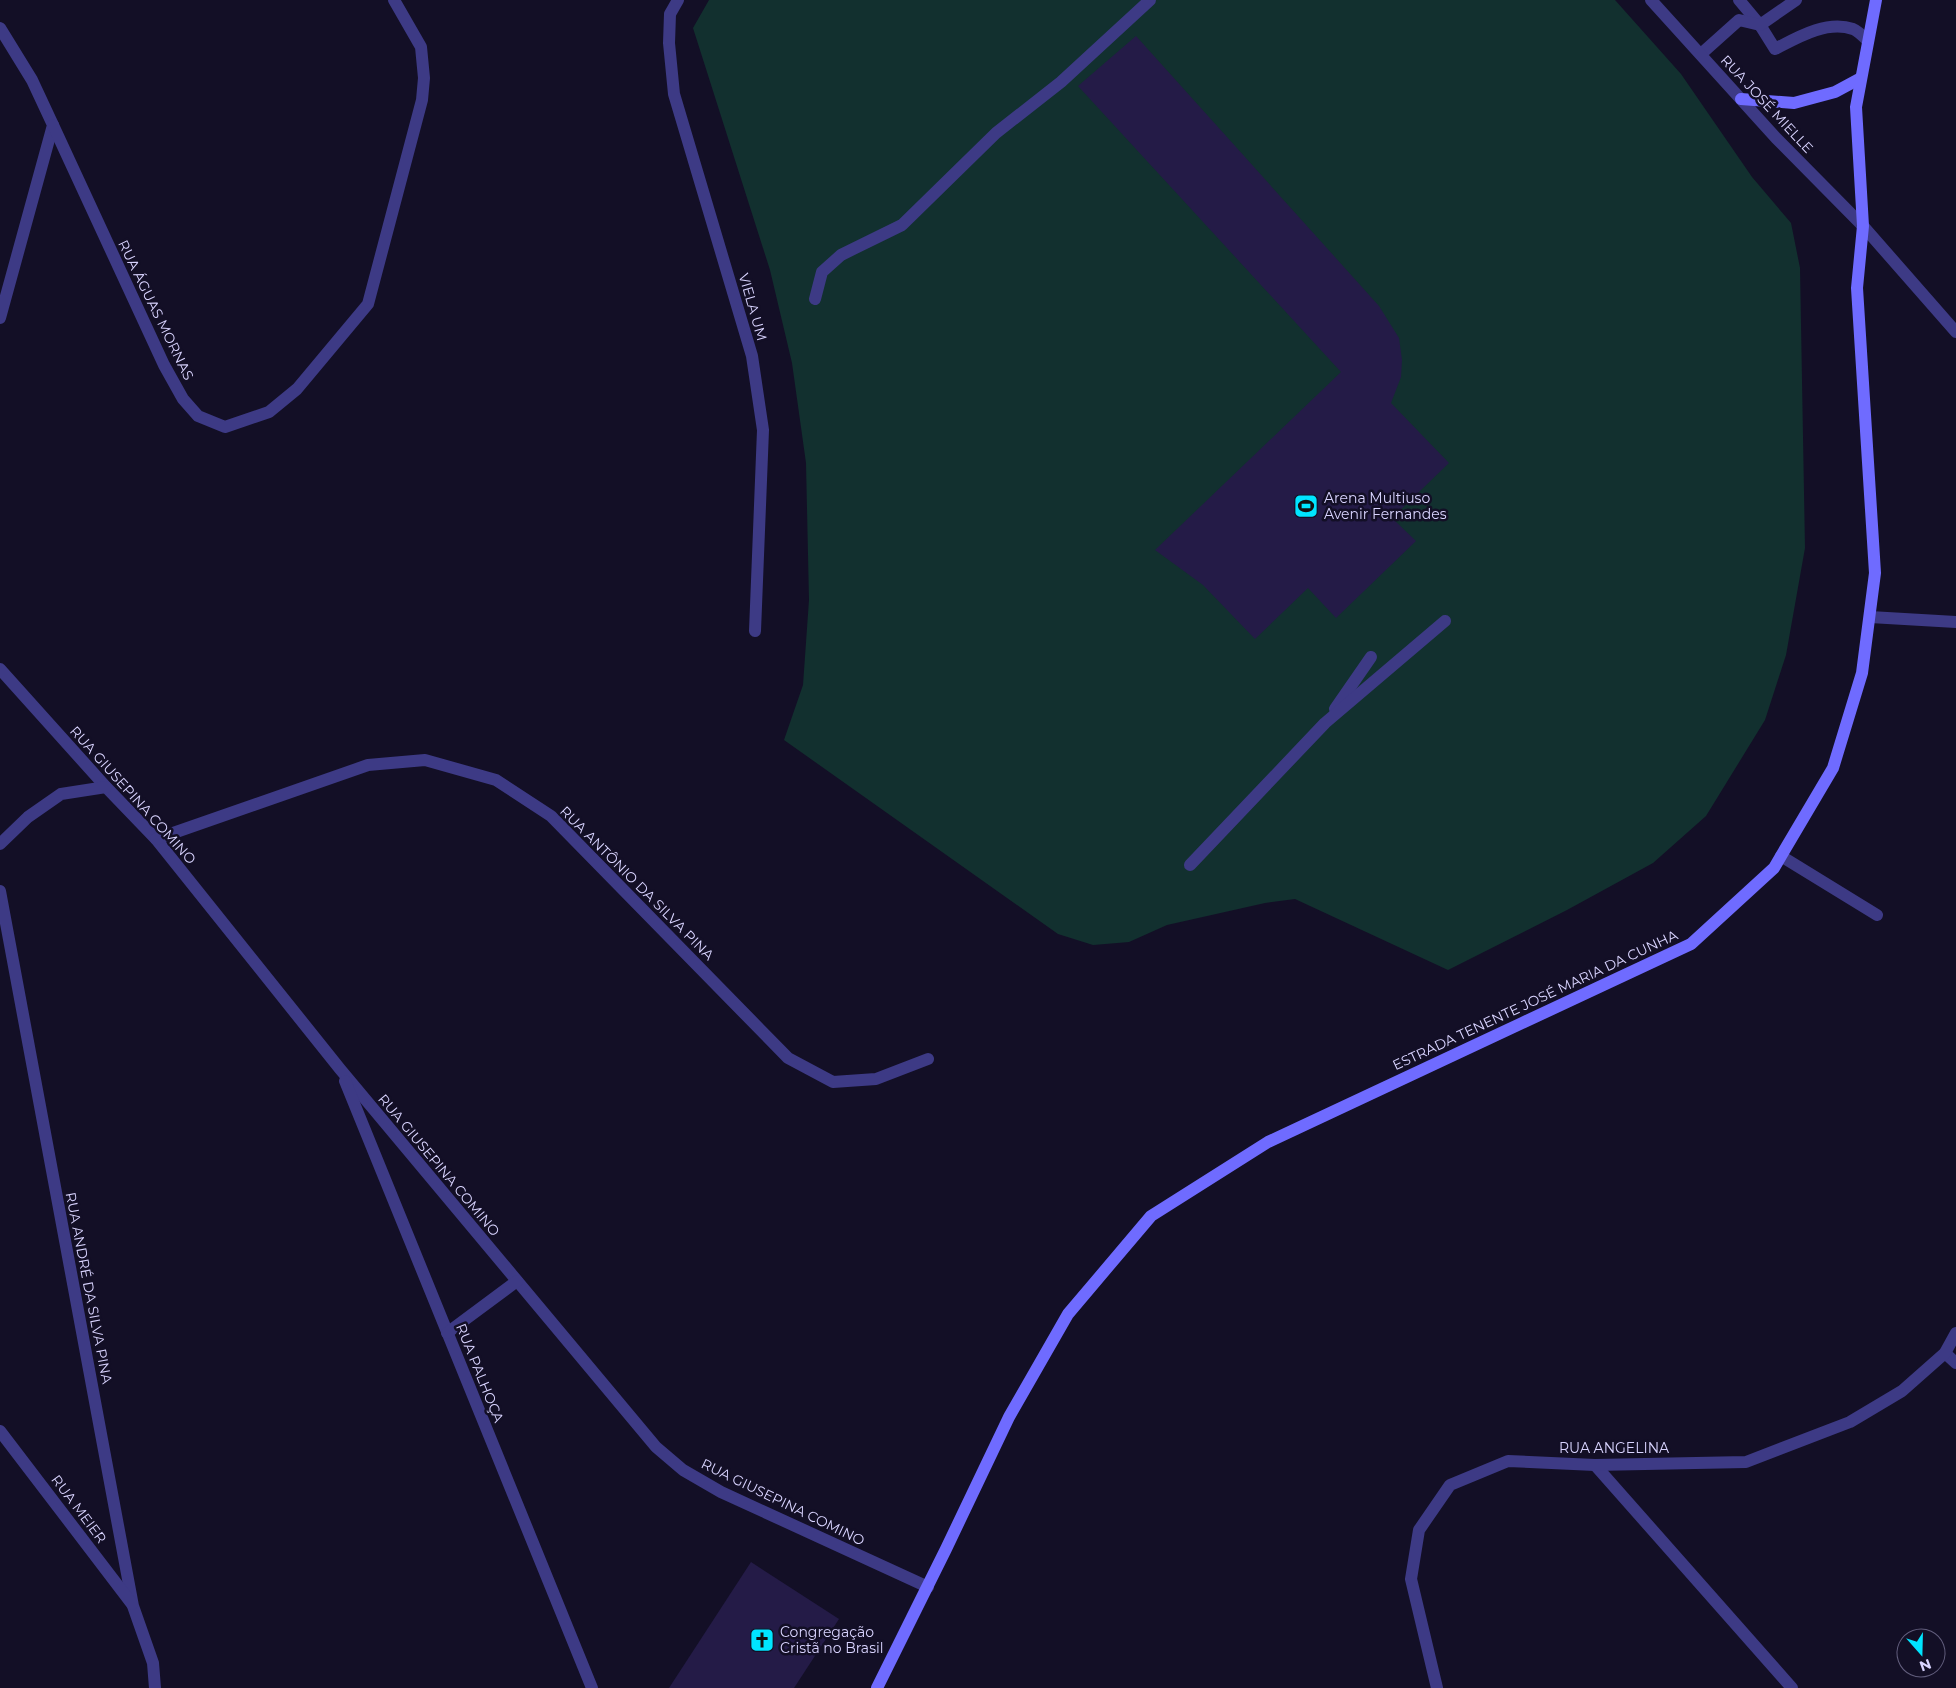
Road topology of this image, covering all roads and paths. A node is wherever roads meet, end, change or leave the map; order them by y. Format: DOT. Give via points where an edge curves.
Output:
graph roads {
  1 [pos="394,0"];
  2 [pos="678,0"];
  3 [pos="1150,0"];
  4 [pos="1651,0"];
  5 [pos="1739,0"];
  6 [pos="1796,0"];
  7 [pos="1874,1"];
  8 [pos="1760,25"];
  9 [pos="0,28"];
  10 [pos="1868,41"];
  11 [pos="1701,54"];
  12 [pos="1861,78"];
  13 [pos="1741,99"];
  14 [pos="53,125"];
  15 [pos="1863,226"];
  16 [pos="815,299"];
  17 [pos="0,318"];
  18 [pos="1956,332"];
  19 [pos="1870,617"];
  20 [pos="1445,621"];
  21 [pos="1956,622"];
  22 [pos="755,631"];
  23 [pos="1371,657"];
  24 [pos="0,669"];
  25 [pos="1325,723"];
  26 [pos="106,787"];
  27 [pos="156,839"];
  28 [pos="0,844"];
  29 [pos="1781,856"];
  30 [pos="1190,865"];
  31 [pos="0,891"];
  32 [pos="1877,916"];
  33 [pos="928,1059"];
  34 [pos="340,1069"];
  35 [pos="517,1280"];
  36 [pos="447,1332"];
  37 [pos="1956,1333"];
  38 [pos="1945,1353"];
  39 [pos="1956,1363"];
  40 [pos="0,1431"];
  41 [pos="1595,1465"];
  42 [pos="928,1587"];
  43 [pos="133,1606"];
  44 [pos="155,1688"];
  45 [pos="592,1688"];
  46 [pos="877,1688"];
  47 [pos="1436,1688"];
  48 [pos="1792,1688"];
  1 -- 14 [label="street, RUA ÁGUAS MORNAS" via="421,47 424,78 422,100 368,304 297,389 268,412 225,427 198,416 183,399 164,365"];
  2 -- 22 [label="street, VIELA UM" via="670,14 668,43 674,94 752,356 762,430"];
  3 -- 16 [label="street" via="1061,82 996,133 902,225 841,255 822,272"];
  4 -- 11 [label="street, RUA JOSÉ MIELLE"];
  5 -- 8 [label="street"];
  6 -- 8 [label="street"];
  7 -- 10 [label="main road, ESTRADA TENENTE JOSÉ MARIA DA CUNHA"];
  8 -- 10 [label="street" via="1775,49 1805,34 1835,26 1855,29"];
  8 -- 11 [label="street" via="1739,20"];
  9 -- 14 [label="street" via="32,80"];
  10 -- 12 [label="main road, ESTRADA TENENTE JOSÉ MARIA DA CUNHA"];
  11 -- 13 [label="street, RUA JOSÉ MIELLE"];
  12 -- 13 [label="main road" via="1835,92 1794,103"];
  12 -- 15 [label="main road, ESTRADA TENENTE JOSÉ MARIA DA CUNHA" via="1856,107"];
  13 -- 15 [label="street, RUA JOSÉ MIELLE"];
  14 -- 17 [label="street"];
  15 -- 18 [label="street, RUA JOSÉ MIELLE"];
  15 -- 19 [label="main road, ESTRADA TENENTE JOSÉ MARIA DA CUNHA" via="1857,288 1875,573"];
  19 -- 21 [label="street"];
  19 -- 29 [label="main road, ESTRADA TENENTE JOSÉ MARIA DA CUNHA" via="1862,673 1833,768"];
  20 -- 25 [label="street"];
  23 -- 25 [label="street"];
  24 -- 26 [label="street, RUA GIUSEPINA COMINO"];
  25 -- 30 [label="street"];
  26 -- 27 [label="street, RUA GIUSEPINA COMINO"];
  26 -- 28 [label="street" via="61,794 28,817"];
  27 -- 33 [label="street, RUA ANTÔNIO DA SILVA PINA" via="368,765 426,760 496,780 551,816 788,1058 833,1082 876,1079"];
  27 -- 34 [label="street, RUA GIUSEPINA COMINO"];
  29 -- 32 [label="street"];
  29 -- 42 [label="main road, ESTRADA TENENTE JOSÉ MARIA DA CUNHA" via="1774,868 1691,944 1268,1142 1151,1216 1068,1314 1010,1417"];
  31 -- 43 [label="street, RUA ANDRÉ DA SILVA PINA"];
  34 -- 35 [label="street, RUA GIUSEPINA COMINO"];
  34 -- 36 [label="street, RUA PALHOÇA"];
  35 -- 36 [label="street"];
  35 -- 42 [label="street, RUA GIUSEPINA COMINO" via="656,1447 683,1470 721,1492"];
  36 -- 45 [label="street, RUA PALHOÇA"];
  37 -- 38 [label="street, RUA ANGELINA"];
  38 -- 39 [label="street"];
  38 -- 41 [label="street, RUA ANGELINA" via="1902,1391 1850,1422 1746,1462"];
  40 -- 43 [label="street, RUA MEIER"];
  41 -- 47 [label="street, RUA ANGELINA" via="1508,1461 1450,1485 1419,1530 1412,1579"];
  41 -- 48 [label="street"];
  42 -- 46 [label="main road, ESTRADA TENENTE JOSÉ MARIA DA CUNHA"];
  43 -- 44 [label="street, RUA ANDRÉ DA SILVA PINA" via="153,1663"];
}
